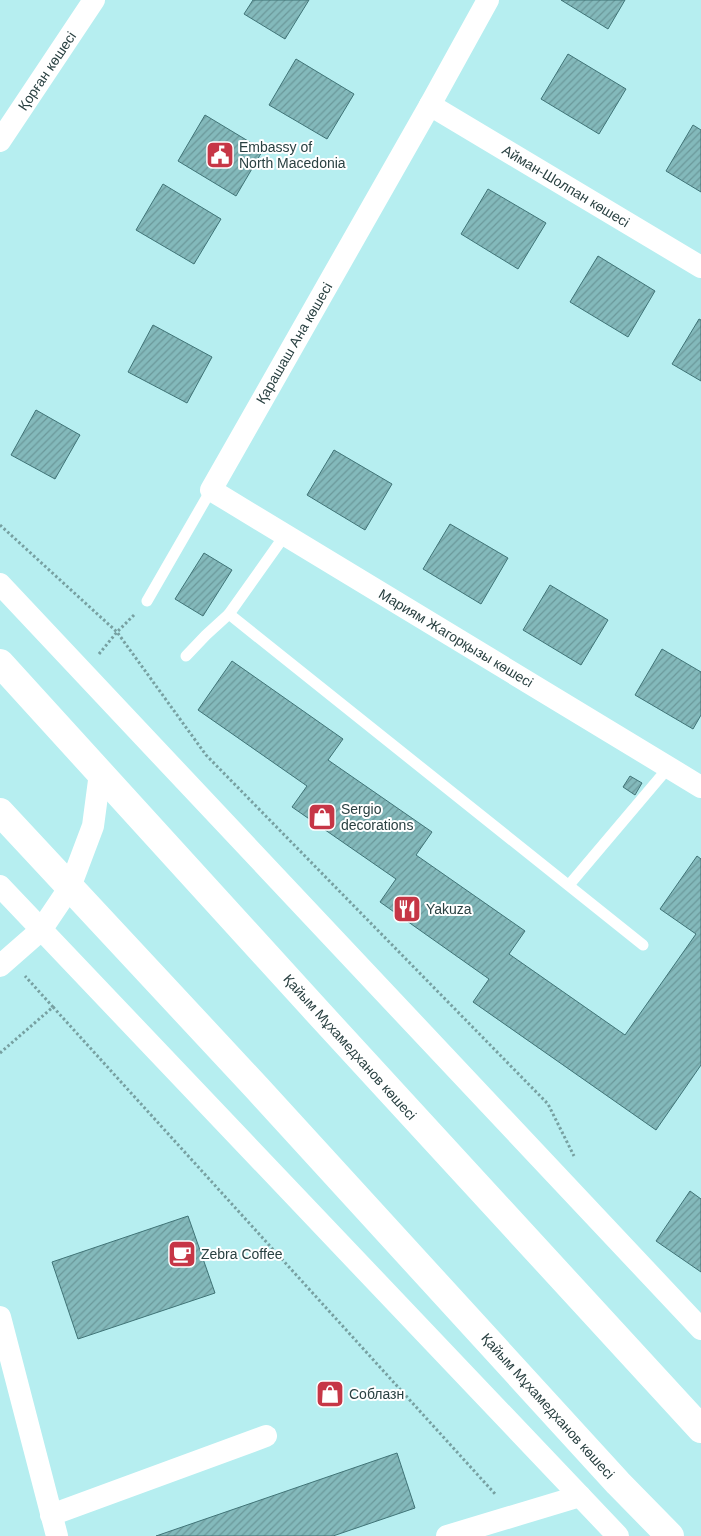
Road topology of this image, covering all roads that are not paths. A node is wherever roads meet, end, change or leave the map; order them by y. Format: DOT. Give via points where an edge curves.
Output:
graph roads {
  1 [pos="94,0"];
  2 [pos="488,0"];
  3 [pos="430,105"];
  4 [pos="0,142"];
  5 [pos="701,267"];
  6 [pos="211,490"];
  7 [pos="286,535"];
  8 [pos="0,584"];
  9 [pos="147,601"];
  10 [pos="229,614"];
  11 [pos="186,656"];
  12 [pos="0,663"];
  13 [pos="668,768"];
  14 [pos="100,773"];
  15 [pos="701,787"];
  16 [pos="0,812"];
  17 [pos="569,885"];
  18 [pos="0,886"];
  19 [pos="70,887"];
  20 [pos="41,930"];
  21 [pos="643,945"];
  22 [pos="4,962"];
  23 [pos="0,1318"];
  24 [pos="701,1329"];
  25 [pos="701,1429"];
  26 [pos="266,1436"];
  27 [pos="580,1496"];
  28 [pos="51,1515"];
  29 [pos="57,1536"];
  30 [pos="447,1536"];
  31 [pos="618,1536"];
  32 [pos="670,1536"];
  1 -- 4 [label="street, Қорған көшесі"];
  2 -- 3 [label="street, Қарашаш Ана көшесі"];
  3 -- 5 [label="street, Айман-Шолпан көшесі"];
  3 -- 6 [label="street, Қарашаш Ана көшесі"];
  6 -- 7 [label="street, Мариям Жагорқызы көшесі"];
  6 -- 9 [label="lane, Қарашаш Ана көшесі"];
  7 -- 10 [label="lane"];
  7 -- 13 [label="street, Мариям Жагорқызы көшесі"];
  8 -- 24 [label="street"];
  10 -- 11 [label="lane"];
  10 -- 17 [label="lane"];
  12 -- 14 [label="main road, Қайым Мұхамедханов көшесі"];
  13 -- 15 [label="street, Мариям Жагорқызы көшесі"];
  13 -- 17 [label="lane"];
  14 -- 19 [label="street" via="93,826"];
  14 -- 25 [label="main road, Қайым Мұхамедханов көшесі"];
  16 -- 19 [label="main road, Қайым Мұхамедханов көшесі"];
  17 -- 21 [label="lane"];
  18 -- 20 [label="street"];
  19 -- 20 [label="street"];
  19 -- 32 [label="main road, Қайым Мұхамедханов көшесі"];
  20 -- 22 [label="street"];
  20 -- 27 [label="street"];
  23 -- 28 [label="street"];
  26 -- 28 [label="street"];
  27 -- 30 [label="street"];
  27 -- 31 [label="street"];
  28 -- 29 [label="street"];
}
